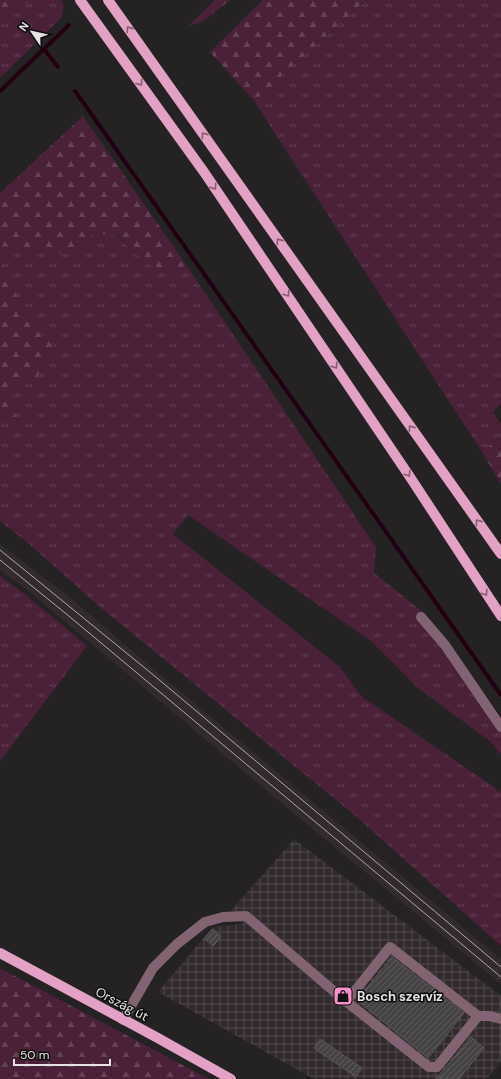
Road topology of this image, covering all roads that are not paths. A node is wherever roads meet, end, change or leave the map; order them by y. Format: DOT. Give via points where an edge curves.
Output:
graph roads {
  1 [pos="80,0"];
  2 [pos="108,0"];
  3 [pos="501,554"];
  4 [pos="501,616"];
  5 [pos="421,617"];
  6 [pos="501,727"];
  7 [pos="0,953"];
  8 [pos="346,1002"];
  9 [pos="478,1016"];
  10 [pos="501,1019"];
  11 [pos="123,1020"];
  12 [pos="232,1079"];
  1 -- 4 [label="main road, one-way" via="204,172"];
  3 -- 2 [label="main road, one-way"];
  5 -- 6 [label="lane" via="445,645"];
  7 -- 11 [label="main road, Ország út"];
  8 -- 9 [label="lane" via="429,1067 437,1067"];
  8 -- 9 [label="lane" via="390,947"];
  8 -- 11 [label="lane" via="246,916 223,917 205,922 152,968"];
  9 -- 10 [label="lane"];
  11 -- 12 [label="main road, Ország út"];
}
